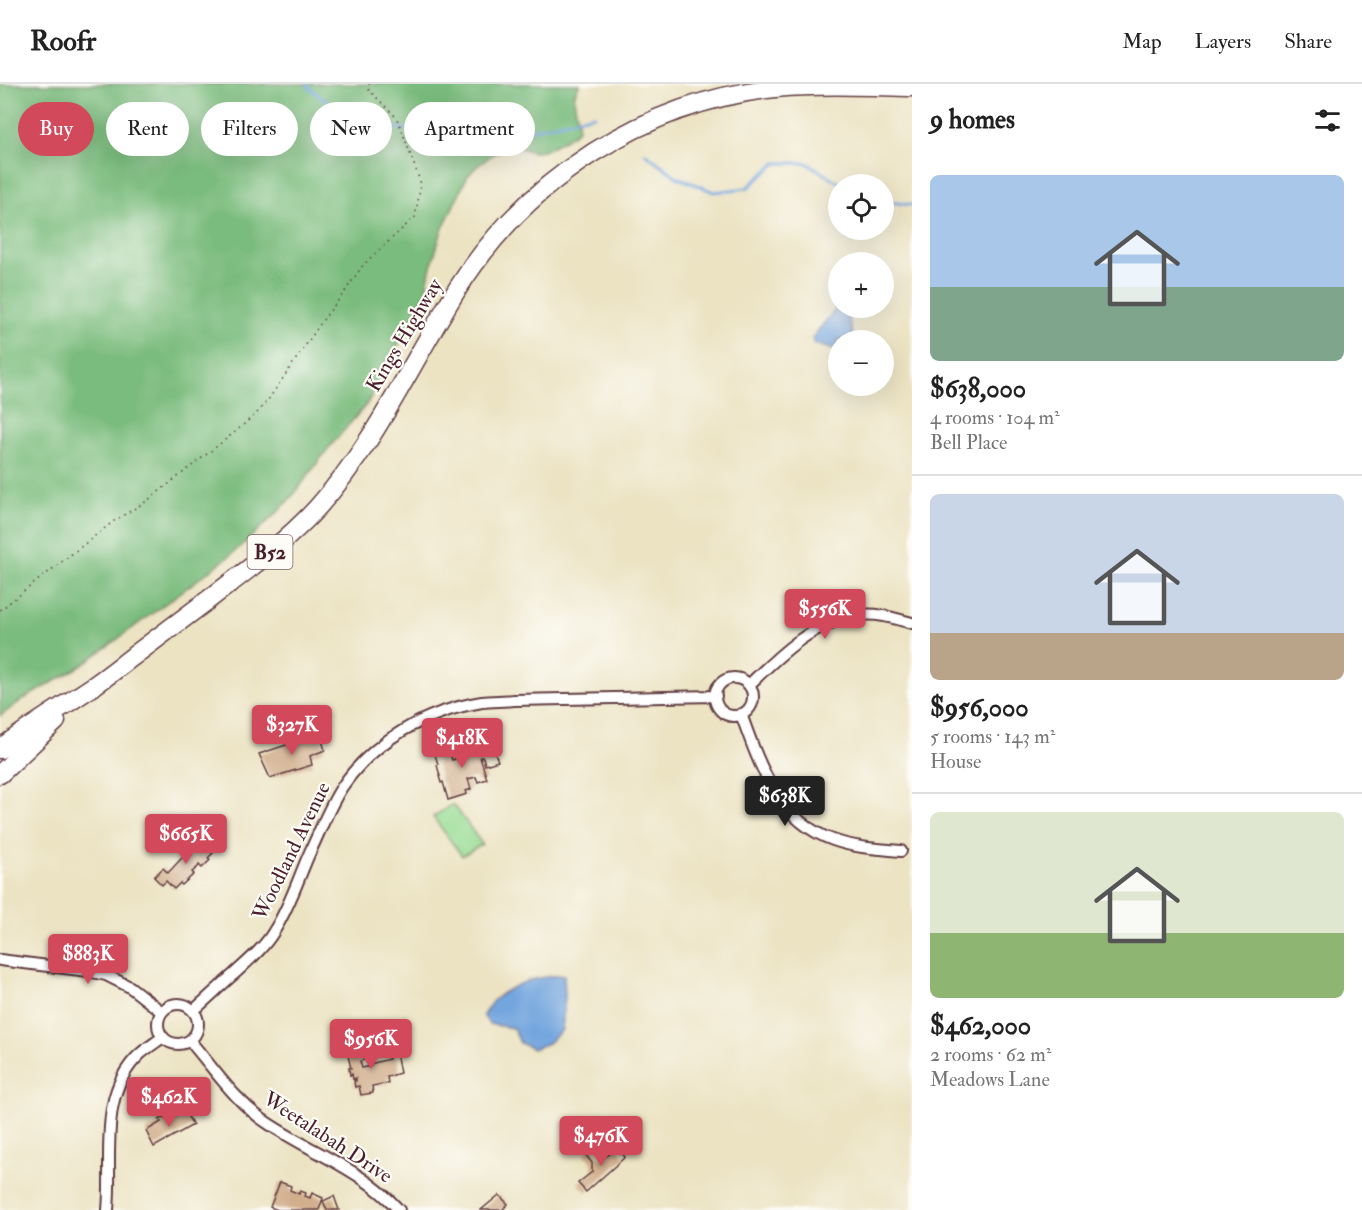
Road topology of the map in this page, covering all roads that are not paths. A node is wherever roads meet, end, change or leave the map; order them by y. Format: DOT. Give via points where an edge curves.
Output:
graph roads {
  1 [pos="733,84"];
  2 [pos="912,87"];
  3 [pos="624,135"];
  4 [pos="912,623"];
  5 [pos="749,685"];
  6 [pos="716,696"];
  7 [pos="741,714"];
  8 [pos="0,749"];
  9 [pos="0,759"];
  10 [pos="0,774"];
  11 [pos="901,851"];
  12 [pos="0,960"];
  13 [pos="194,1011"];
  14 [pos="162,1012"];
  15 [pos="163,1037"];
  16 [pos="190,1041"];
  17 [pos="108,1210"];
  18 [pos="399,1210"];
  1 -- 3 [label="highway" via="680,103"];
  2 -- 3 [label="highway, Kings Highway / B52" via="773,88 679,110"];
  3 -- 8 [label="highway, Kings Highway / B52" via="554,181 516,214 487,247 357,456 310,516 256,564 90,688"];
  4 -- 5 [label="street" via="863,614 836,620 800,640"];
  5 -- 6 [label="street" via="732,678 726,680"];
  5 -- 7 [label="street" via="753,699"];
  6 -- 7 [label="street" via="723,712"];
  6 -- 13 [label="street, Woodland Avenue" via="483,702 433,715 400,733 368,756 342,787 273,934"];
  7 -- 11 [label="street" via="773,790 807,828 847,844"];
  9 -- 10 [label="highway" via="74,702"];
  12 -- 14 [label="street" via="106,975 130,987"];
  13 -- 14 [label="street" via="177,1004"];
  13 -- 16 [label="street" via="198,1027"];
  14 -- 15 [label="street" via="158,1027"];
  15 -- 16 [label="street" via="177,1044"];
  15 -- 17 [label="street" via="140,1054 117,1088 109,1131"];
  16 -- 18 [label="street, Weetalabah Drive" via="246,1108 360,1176"];
}
